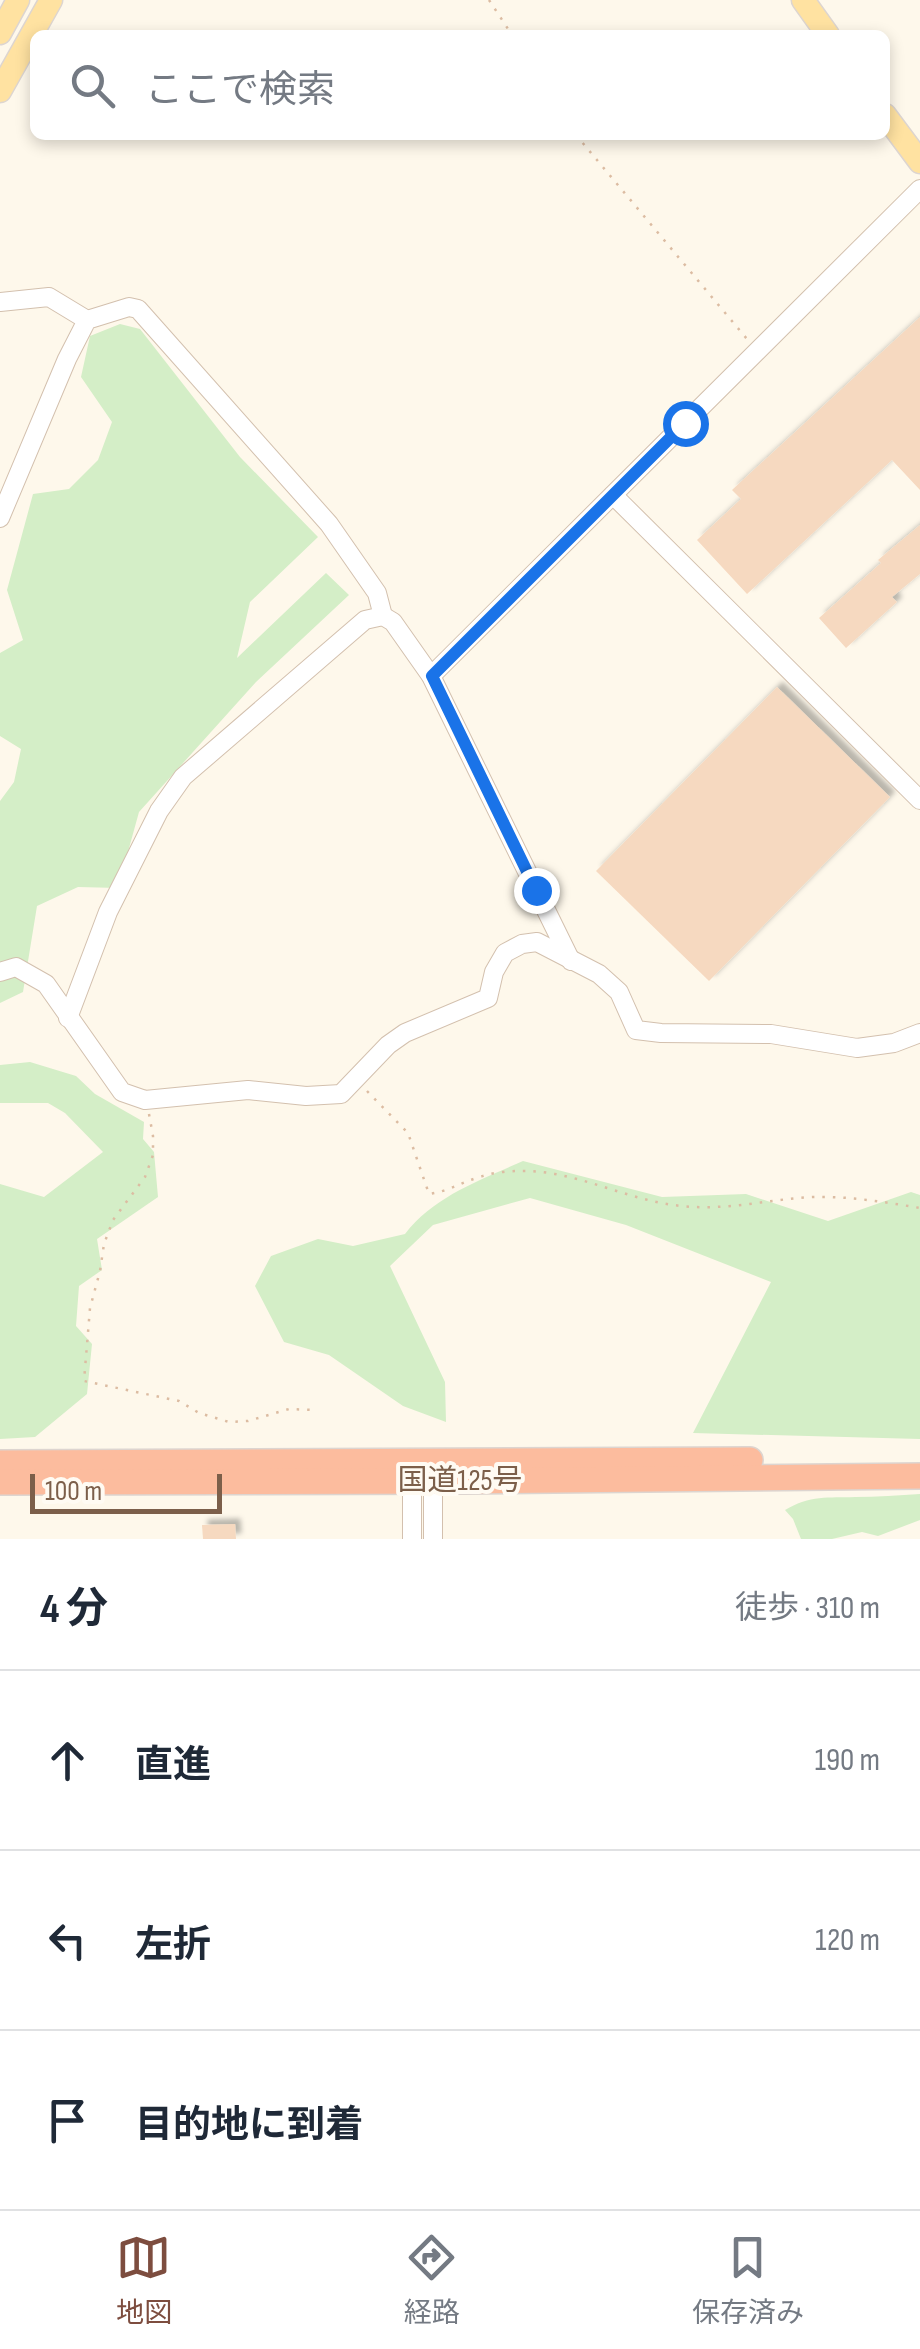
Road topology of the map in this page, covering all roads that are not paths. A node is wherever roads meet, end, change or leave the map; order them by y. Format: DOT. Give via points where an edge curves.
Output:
graph roads {
  1 [pos="18,0"];
  2 [pos="51,0"];
  3 [pos="802,0"];
  4 [pos="34,30"];
  5 [pos="824,30"];
  6 [pos="0,33"];
  7 [pos="30,37"];
  8 [pos="0,91"];
  9 [pos="890,122"];
  10 [pos="920,162"];
  11 [pos="920,189"];
  12 [pos="0,302"];
  13 [pos="87,320"];
  14 [pos="613,495"];
  15 [pos="0,518"];
  16 [pos="383,616"];
  17 [pos="432,676"];
  18 [pos="920,800"];
  19 [pos="572,961"];
  20 [pos="0,972"];
  21 [pos="68,1018"];
  22 [pos="920,1033"];
  23 [pos="920,1459"];
  24 [pos="0,1463"];
  25 [pos="423,1474"];
  26 [pos="920,1476"];
  27 [pos="0,1482"];
  28 [pos="412,1539"];
  29 [pos="434,1539"];
  1 -- 6 [label="main road"];
  2 -- 4 [label="main road"];
  3 -- 5 [label="main road"];
  7 -- 8 [label="main road"];
  9 -- 10 [label="main road"];
  11 -- 14 [label="street"];
  12 -- 13 [label="street" via="49,297"];
  13 -- 15 [label="street"];
  13 -- 16 [label="street" via="138,310 330,524 377,594"];
  14 -- 17 [label="street"];
  14 -- 18 [label="street"];
  16 -- 17 [label="street"];
  16 -- 21 [label="street" via="365,620 183,777 108,912"];
  17 -- 19 [label="street"];
  19 -- 21 [label="street" via="537,942 522,944 505,954 488,998 405,1033 341,1094 248,1090 147,1100 122,1092"];
  19 -- 22 [label="street" via="619,992 636,1030 770,1034 857,1048"];
  20 -- 21 [label="street" via="16,967 46,984"];
  23 -- 25 [label="highway, 国道125号"];
  24 -- 25 [label="highway, 国道125号"];
  25 -- 26 [label="highway, 国道125号"];
  25 -- 27 [label="highway, 国道125号"];
  25 -- 28 [label="street"];
  25 -- 29 [label="street"];
}
